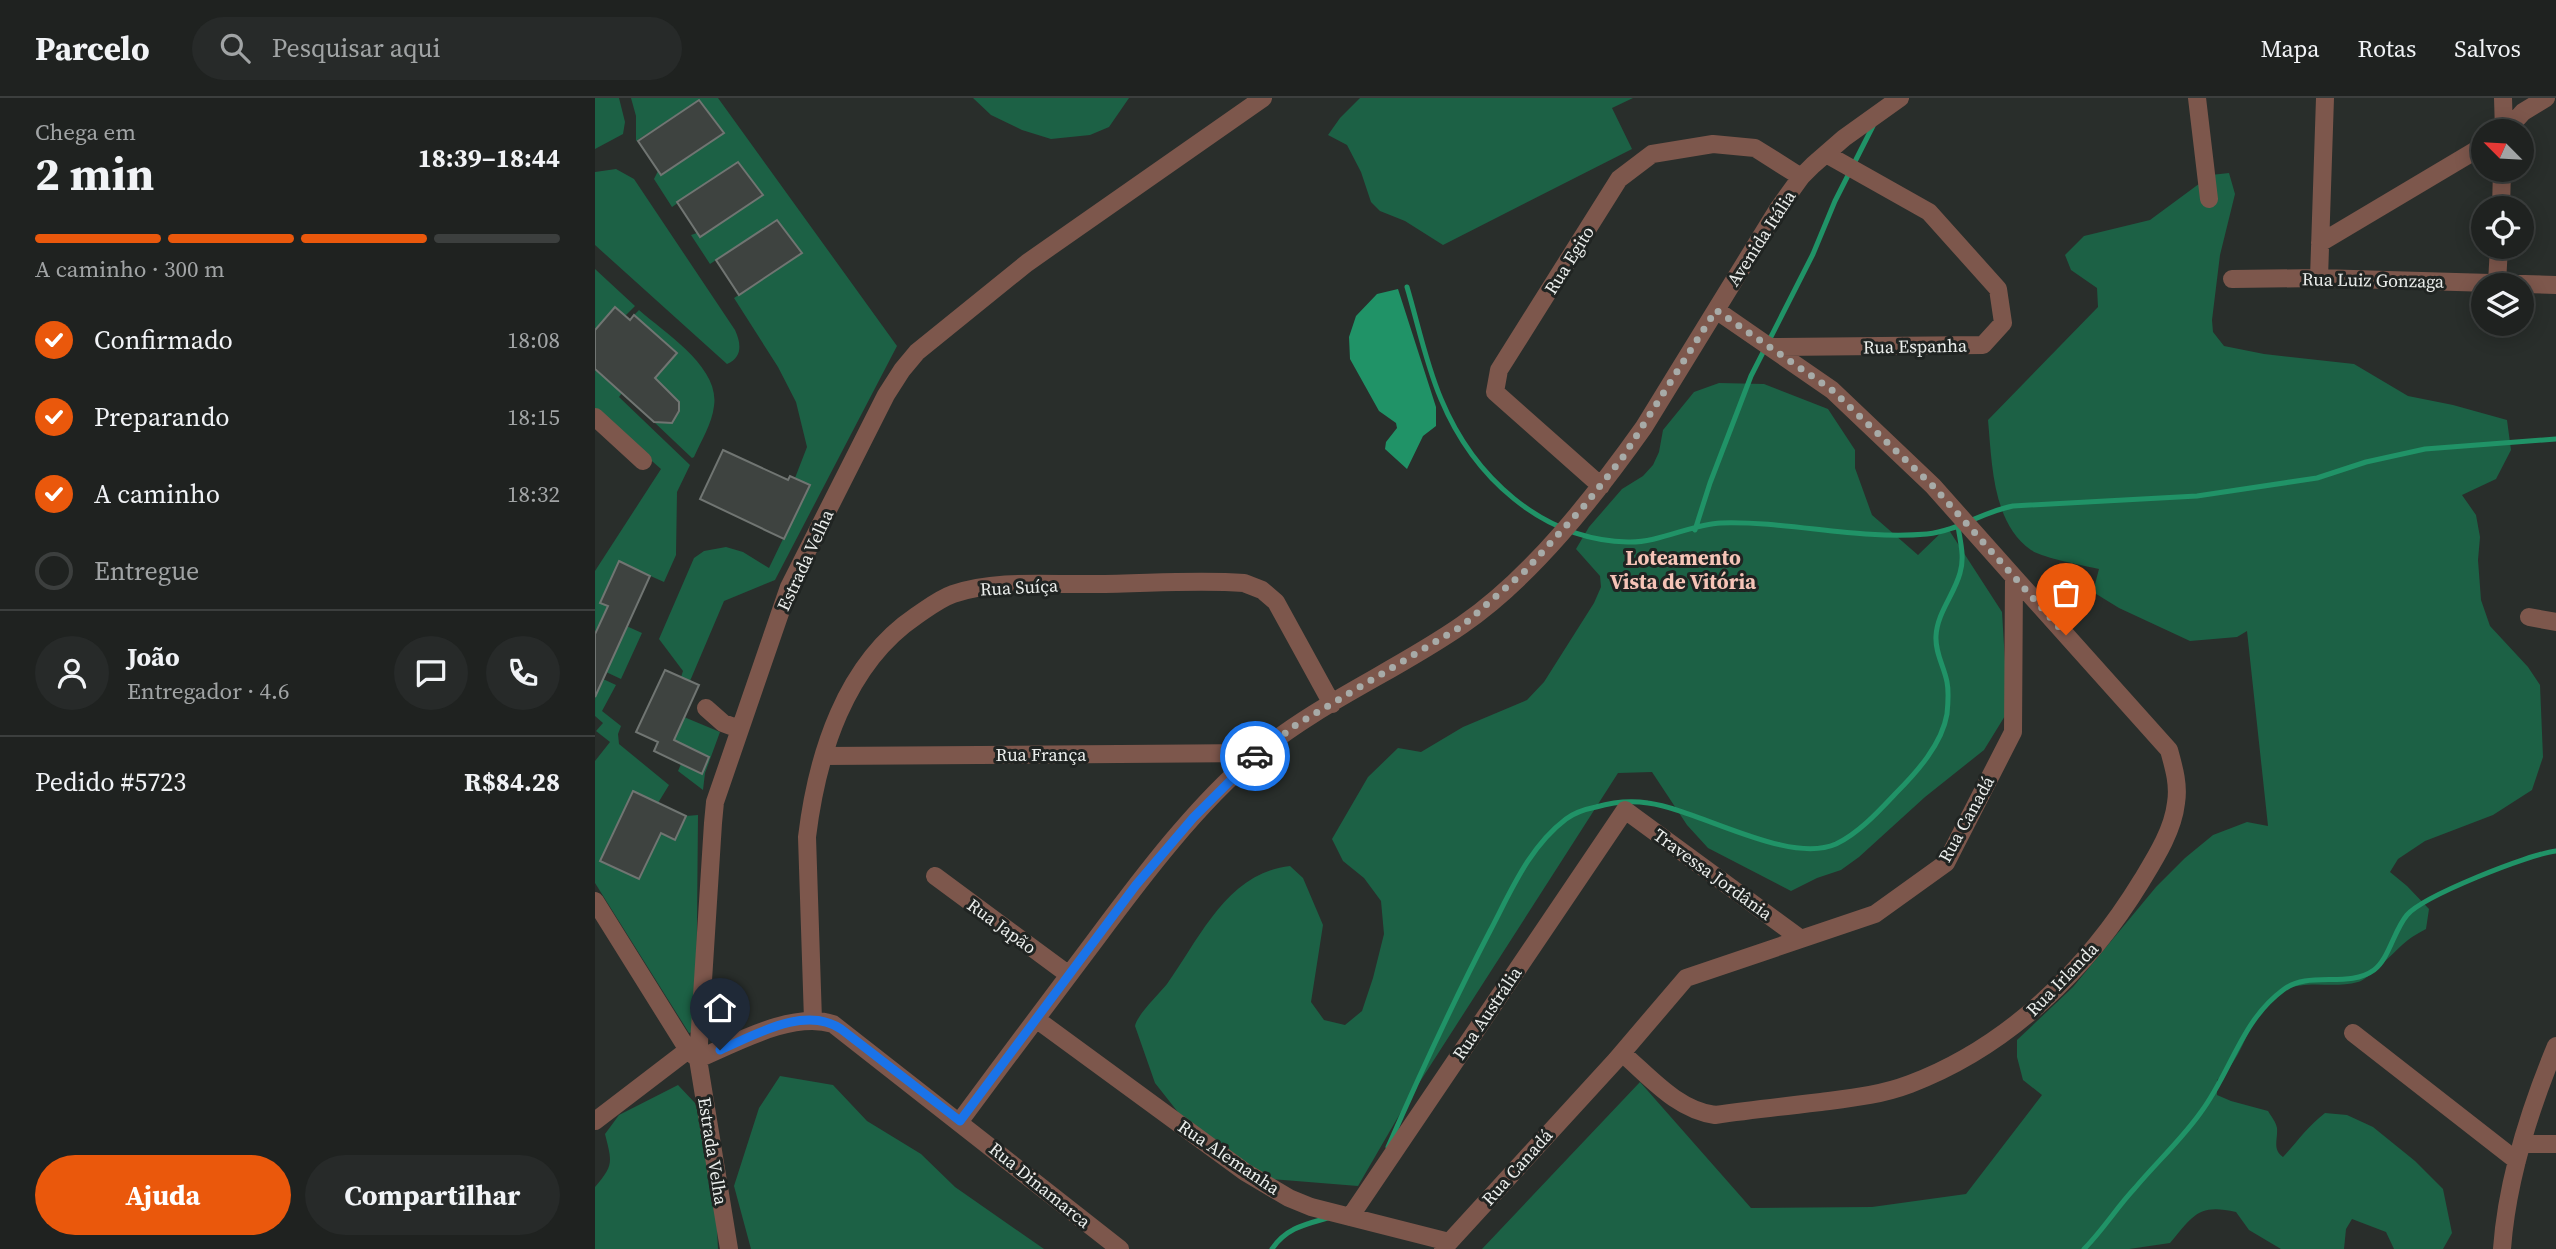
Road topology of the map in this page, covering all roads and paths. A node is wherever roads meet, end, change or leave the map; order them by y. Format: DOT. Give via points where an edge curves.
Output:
graph roads {
  1 [pos="1263,98"];
  2 [pos="1900,98"];
  3 [pos="2197,98"];
  4 [pos="2325,98"];
  5 [pos="2503,98"];
  6 [pos="2546,98"];
  7 [pos="2504,119"];
  8 [pos="2517,119"];
  9 [pos="2471,153"];
  10 [pos="1826,154"];
  11 [pos="1801,177"];
  12 [pos="2209,199"];
  13 [pos="2320,243"];
  14 [pos="2319,278"];
  15 [pos="2232,279"];
  16 [pos="2471,282"];
  17 [pos="2534,284"];
  18 [pos="2556,285"];
  19 [pos="1716,310"];
  20 [pos="1770,347"];
  21 [pos="595,417"];
  22 [pos="643,461"];
  23 [pos="1601,486"];
  24 [pos="2014,578"];
  25 [pos="2529,617"];
  26 [pos="2556,622"];
  27 [pos="1332,704"];
  28 [pos="706,708"];
  29 [pos="739,729"];
  30 [pos="1257,753"];
  31 [pos="824,755"];
  32 [pos="1625,810"];
  33 [pos="935,876"];
  34 [pos="595,901"];
  35 [pos="1801,939"];
  36 [pos="1069,975"];
  37 [pos="1036,1019"];
  38 [pos="813,1020"];
  39 [pos="2353,1033"];
  40 [pos="2556,1046"];
  41 [pos="1622,1053"];
  42 [pos="693,1055"];
  43 [pos="595,1121"];
  44 [pos="960,1121"];
  45 [pos="2556,1144"];
  46 [pos="2519,1153"];
  47 [pos="1350,1217"];
  48 [pos="1446,1246"];
  49 [pos="729,1249"];
  50 [pos="1120,1249"];
  51 [pos="2502,1249"];
  1 -- 29 [label="street, Estrada Velha" via="1027,263 917,352 902,370 789,587"];
  2 -- 10 [label="street, Avenida Itália"];
  3 -- 12 [label="street"];
  4 -- 13 [label="street"];
  5 -- 7 [label="street"];
  6 -- 8 [label="street"];
  9 -- 13 [label="street"];
  10 -- 11 [label="street, Avenida Itália"];
  10 -- 20 [label="street, Rua Espanha" via="1929,212 1998,289 2003,323 1983,345"];
  11 -- 19 [label="street, Avenida Itália"];
  11 -- 23 [label="street, Rua Egito" via="1755,148 1713,144 1652,154 1619,179 1499,370 1495,393"];
  13 -- 14 [label="street"];
  14 -- 15 [label="street, Rua Luiz Gonzaga"];
  14 -- 16 [label="street, Rua Luiz Gonzaga"];
  17 -- 18 [label="street, Rua Luiz Gonzaga"];
  19 -- 20 [label="street"];
  19 -- 23 [label="street, Avenida Itália" via="1644,427"];
  20 -- 24 [label="street" via="1832,390 1933,486"];
  21 -- 22 [label="street"];
  23 -- 27 [label="street, Avenida Itália" via="1525,571 1483,609"];
  24 -- 35 [label="street, Rua Canadá" via="2013,732 1946,863 1875,914"];
  24 -- 41 [label="street, Rua Irlanda" via="2169,750 2176,778 2170,827 2123,912 2090,953 2041,1003 1987,1044 1911,1084 1876,1095 1715,1115 1685,1106"];
  25 -- 26 [label="street"];
  27 -- 30 [label="street, Avenida Itália"];
  27 -- 31 [label="street, Rua Suíça" via="1276,602 1253,586 1234,582 998,586 951,595 889,637 859,674"];
  28 -- 29 [label="street" via="723,723"];
  29 -- 42 [label="street, Estrada Velha" via="715,802"];
  30 -- 31 [label="street, Rua França"];
  30 -- 36 [label="street, Avenida Itália" via="1161,855"];
  31 -- 38 [label="street, Rua Suíça" via="807,837"];
  32 -- 35 [label="street, Travessa Jordânia"];
  32 -- 47 [label="street, Rua Austrália"];
  33 -- 36 [label="street, Rua Japão"];
  34 -- 42 [label="street"];
  35 -- 41 [label="street, Rua Canadá" via="1686,978"];
  36 -- 37 [label="street, Avenida Itália"];
  37 -- 44 [label="street, Avenida Itália"];
  37 -- 47 [label="street, Rua Alemanha" via="1267,1186 1311,1207"];
  38 -- 42 [label="street"];
  38 -- 44 [label="street, Rua Dinamarca" via="841,1029"];
  39 -- 46 [label="street"];
  40 -- 46 [label="street"];
  41 -- 48 [label="street, Rua Canadá"];
  42 -- 43 [label="street"];
  42 -- 49 [label="street, Estrada Velha"];
  44 -- 50 [label="street, Rua Dinamarca"];
  45 -- 46 [label="street"];
  46 -- 51 [label="street"];
  47 -- 48 [label="street, Rua Alemanha"];
}
